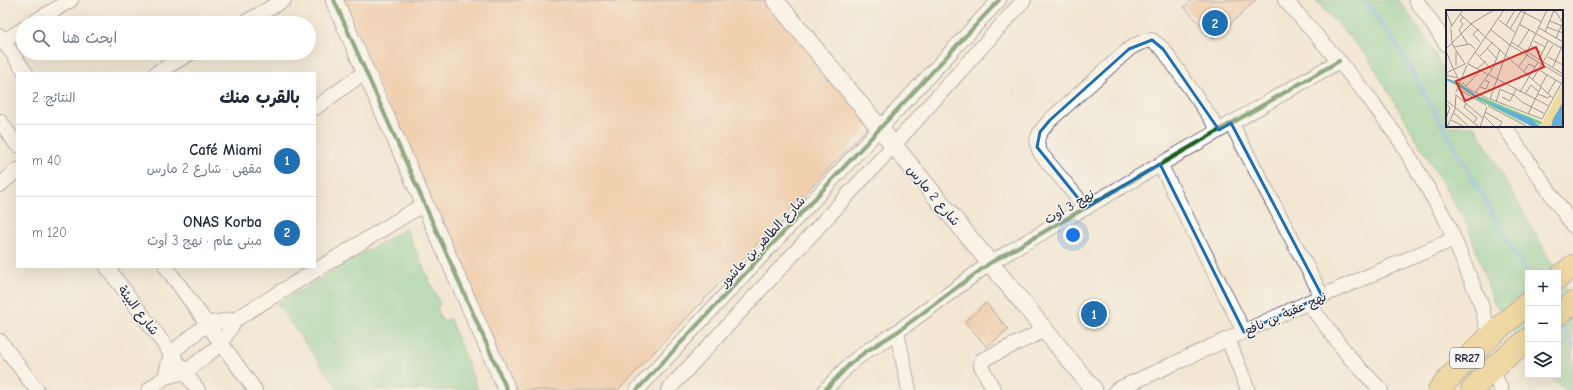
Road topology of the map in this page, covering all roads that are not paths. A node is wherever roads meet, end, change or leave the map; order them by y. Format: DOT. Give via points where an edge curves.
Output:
graph roads {
  1 [pos="71,0"];
  2 [pos="284,0"];
  3 [pos="334,0"];
  4 [pos="775,0"];
  5 [pos="999,0"];
  6 [pos="1024,0"];
  7 [pos="1285,0"];
  8 [pos="1416,0"];
  9 [pos="44,16"];
  10 [pos="256,16"];
  11 [pos="16,32"];
  12 [pos="1,40"];
  13 [pos="1446,44"];
  14 [pos="16,60"];
  15 [pos="16,60"];
  16 [pos="180,60"];
  17 [pos="1339,61"];
  18 [pos="25,72"];
  19 [pos="162,72"];
  20 [pos="366,72"];
  21 [pos="316,107"];
  22 [pos="0,121"];
  23 [pos="1225,126"];
  24 [pos="1505,127"];
  25 [pos="881,129"];
  26 [pos="16,144"];
  27 [pos="893,146"];
  28 [pos="1160,164"];
  29 [pos="16,171"];
  30 [pos="0,185"];
  31 [pos="424,204"];
  32 [pos="1086,208"];
  33 [pos="1573,226"];
  34 [pos="1454,239"];
  35 [pos="990,263"];
  36 [pos="108,268"];
  37 [pos="167,268"];
  38 [pos="1322,296"];
  39 [pos="1308,303"];
  40 [pos="1573,303"];
  41 [pos="1525,306"];
  42 [pos="1561,313"];
  43 [pos="236,319"];
  44 [pos="207,324"];
  45 [pos="1045,330"];
  46 [pos="897,332"];
  47 [pos="1244,332"];
  48 [pos="1494,332"];
  49 [pos="1228,339"];
  50 [pos="0,341"];
  51 [pos="1525,341"];
  52 [pos="221,344"];
  53 [pos="171,353"];
  54 [pos="1492,369"];
  55 [pos="185,372"];
  56 [pos="165,377"];
  57 [pos="37,390"];
  58 [pos="149,390"];
  59 [pos="198,390"];
  60 [pos="255,390"];
  61 [pos="507,390"];
  62 [pos="637,390"];
  63 [pos="668,390"];
  64 [pos="825,390"];
  65 [pos="909,390"];
  66 [pos="994,390"];
  67 [pos="1094,390"];
  68 [pos="1116,390"];
  69 [pos="1248,390"];
  70 [pos="1381,390"];
  71 [pos="1439,390"];
  72 [pos="1472,390"];
  73 [pos="1501,390"];
  1 -- 9 [label="street"];
  2 -- 10 [label="street"];
  3 -- 20 [label="street"];
  4 -- 25 [label="street, شارع 2 مارس"];
  5 -- 25 [label="street, شارع الطاهر بن عاشور"];
  6 -- 27 [label="street"];
  7 -- 17 [label="street"];
  8 -- 13 [label="street"];
  11 -- 12 [label="street"];
  12 -- 15 [label="street"];
  14 -- 18 [label="street"];
  16 -- 19 [label="street"];
  17 -- 23 [label="street, نهج 3 أوت"];
  17 -- 34 [label="street" via="1401,142 1447,222"];
  20 -- 21 [label="street"];
  20 -- 31 [label="street"];
  22 -- 26 [label="street"];
  23 -- 28 [label="street, نهج 3 أوت"];
  23 -- 32 [label="street" via="1163,49 1152,40 1136,44 1050,120 1040,132 1037,141 1041,154"];
  23 -- 38 [label="street"];
  24 -- 33 [label="street"];
  25 -- 27 [label="street, شارع 2 مارس"];
  25 -- 62 [label="street, شارع الطاهر بن عاشور"];
  27 -- 35 [label="street, شارع 2 مارس"];
  27 -- 63 [label="street"];
  28 -- 32 [label="street, نهج 3 أوت"];
  28 -- 47 [label="street"];
  29 -- 30 [label="street"];
  31 -- 43 [label="street"];
  31 -- 61 [label="street"];
  32 -- 35 [label="street, نهج 3 أوت"];
  34 -- 38 [label="street, نهج عقبة بن نافع"];
  34 -- 48 [label="street"];
  35 -- 45 [label="street, شارع 2 مارس"];
  35 -- 46 [label="street, نهج 3 أوت"];
  36 -- 53 [label="street, شارع البيئة"];
  37 -- 44 [label="street"];
  38 -- 39 [label="street, نهج عقبة بن نافع"];
  39 -- 47 [label="street, نهج عقبة بن نافع"];
  39 -- 70 [label="street" via="1350,358"];
  40 -- 42 [label="highway"];
  41 -- 48 [label="highway, RR27"];
  43 -- 44 [label="street"];
  43 -- 52 [label="street"];
  44 -- 52 [label="street"];
  44 -- 53 [label="street"];
  45 -- 66 [label="street" via="982,360 981,366"];
  45 -- 67 [label="street, شارع 2 مارس"];
  46 -- 64 [label="street, نهج 3 أوت" via="850,364"];
  46 -- 65 [label="street"];
  47 -- 49 [label="street, نهج عقبة بن نافع"];
  48 -- 71 [label="highway, RR27"];
  49 -- 68 [label="street, نهج عقبة بن نافع"];
  49 -- 69 [label="street"];
  50 -- 57 [label="street"];
  51 -- 54 [label="highway, RR27"];
  52 -- 55 [label="street"];
  52 -- 60 [label="street"];
  53 -- 55 [label="street, شارع البيئة"];
  53 -- 56 [label="street"];
  54 -- 72 [label="highway, RR27"];
  54 -- 73 [label="street"];
  55 -- 56 [label="street"];
  55 -- 59 [label="street, شارع البيئة"];
  56 -- 58 [label="street"];
}
